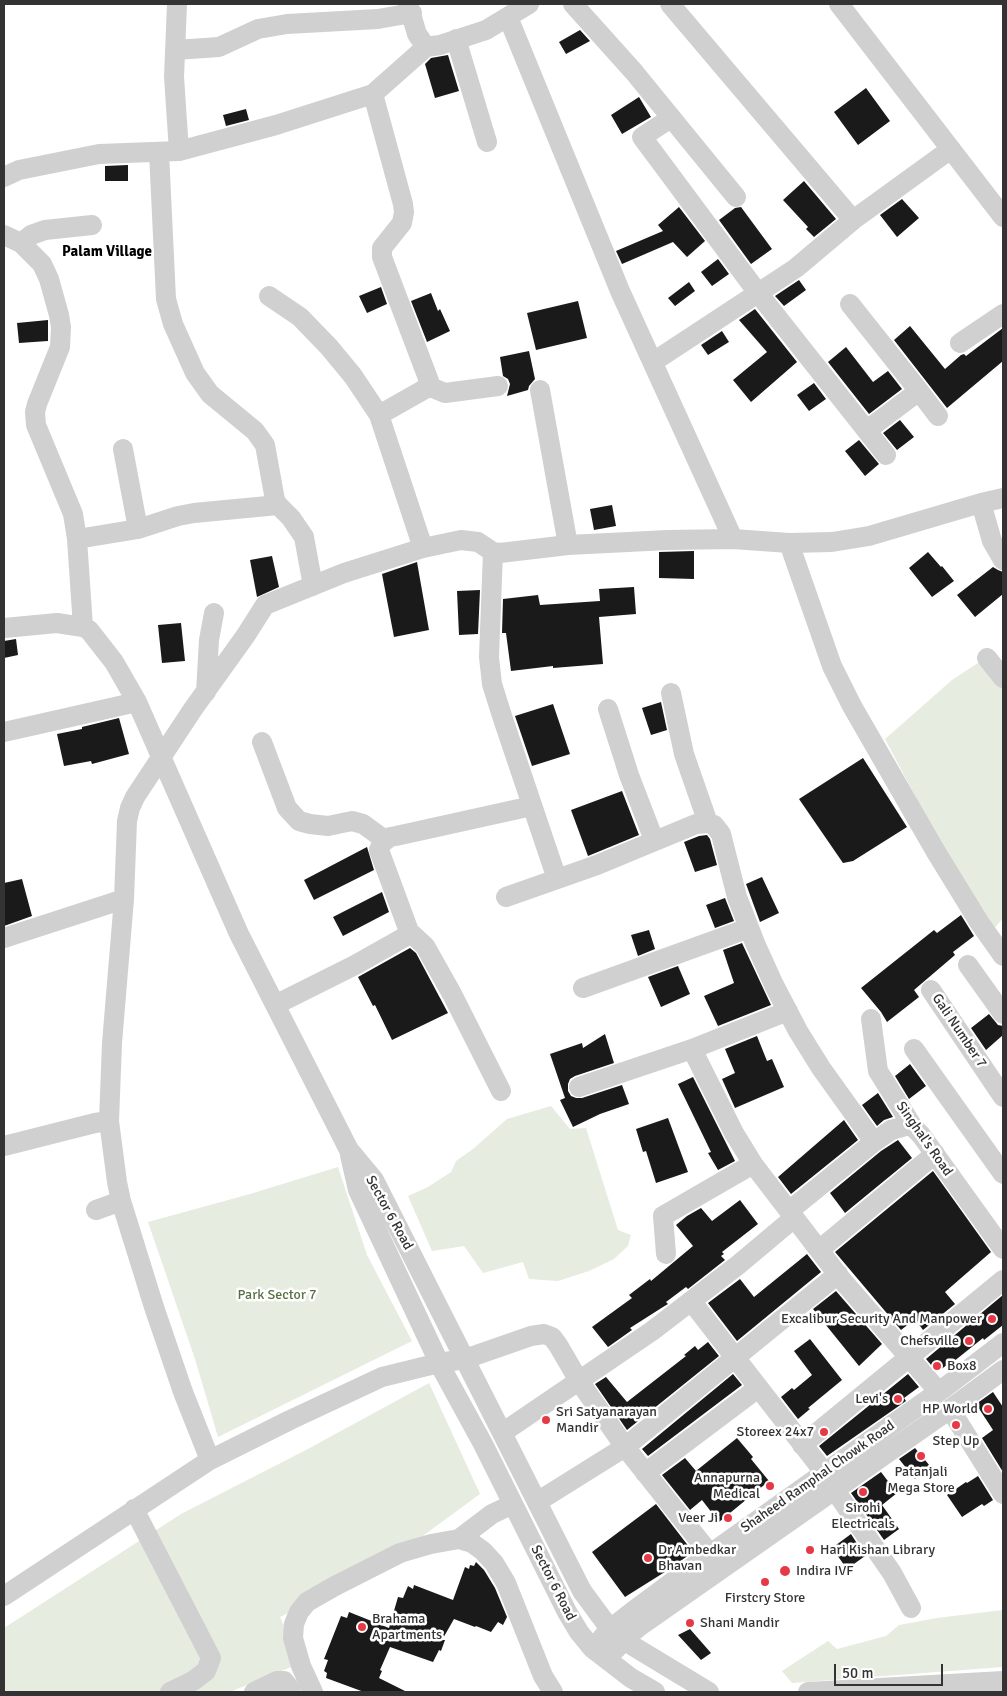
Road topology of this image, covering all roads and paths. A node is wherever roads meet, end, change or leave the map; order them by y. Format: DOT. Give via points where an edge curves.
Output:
graph roads {
  1 [pos="177,4"];
  2 [pos="529,4"];
  3 [pos="574,4"];
  4 [pos="670,4"];
  5 [pos="839,4"];
  6 [pos="410,8"];
  7 [pos="508,17"];
  8 [pos="456,39"];
  9 [pos="426,47"];
  10 [pos="175,50"];
  11 [pos="373,94"];
  12 [pos="672,118"];
  13 [pos="487,142"];
  14 [pos="951,149"];
  15 [pos="169,151"];
  16 [pos="4,177"];
  17 [pos="736,197"];
  18 [pos="1003,217"];
  19 [pos="853,220"];
  20 [pos="92,225"];
  21 [pos="12,239"];
  22 [pos="758,293"];
  23 [pos="269,296"];
  24 [pos="850,304"];
  25 [pos="1003,314"];
  26 [pos="960,343"];
  27 [pos="653,362"];
  28 [pos="428,386"];
  29 [pos="498,386"];
  30 [pos="540,390"];
  31 [pos="919,391"];
  32 [pos="379,416"];
  33 [pos="938,416"];
  34 [pos="867,430"];
  35 [pos="123,449"];
  36 [pos="886,455"];
  37 [pos="1003,498"];
  38 [pos="980,503"];
  39 [pos="278,506"];
  40 [pos="138,529"];
  41 [pos="77,539"];
  42 [pos="733,539"];
  43 [pos="789,543"];
  44 [pos="568,544"];
  45 [pos="423,548"];
  46 [pos="493,552"];
  47 [pos="1003,560"];
  48 [pos="313,586"];
  49 [pos="214,613"];
  50 [pos="83,627"];
  51 [pos="4,628"];
  52 [pos="987,658"];
  53 [pos="1003,678"];
  54 [pos="206,692"];
  55 [pos="671,693"];
  56 [pos="137,702"];
  57 [pos="608,709"];
  58 [pos="4,732"];
  59 [pos="262,742"];
  60 [pos="162,758"];
  61 [pos="532,806"];
  62 [pos="708,823"];
  63 [pos="385,840"];
  64 [pos="654,840"];
  65 [pos="557,879"];
  66 [pos="506,897"];
  67 [pos="124,899"];
  68 [pos="749,928"];
  69 [pos="410,934"];
  70 [pos="4,938"];
  71 [pos="1003,956"];
  72 [pos="968,965"];
  73 [pos="583,988"];
  74 [pos="931,990"];
  75 [pos="275,1006"];
  76 [pos="788,1011"];
  77 [pos="1003,1014"];
  78 [pos="871,1019"];
  79 [pos="692,1049"];
  80 [pos="914,1049"];
  81 [pos="579,1087"];
  82 [pos="501,1091"];
  83 [pos="1003,1098"];
  84 [pos="109,1121"];
  85 [pos="914,1127"];
  86 [pos="874,1142"];
  87 [pos="4,1146"];
  88 [pos="349,1150"];
  89 [pos="935,1154"];
  90 [pos="753,1164"];
  91 [pos="1003,1174"];
  92 [pos="121,1202"];
  93 [pos="96,1210"];
  94 [pos="791,1215"];
  95 [pos="1003,1249"];
  96 [pos="819,1250"];
  97 [pos="666,1254"];
  98 [pos="838,1274"];
  99 [pos="1003,1280"];
  100 [pos="692,1302"];
  101 [pos="1003,1343"];
  102 [pos="734,1357"];
  103 [pos="909,1357"];
  104 [pos="465,1359"];
  105 [pos="439,1363"];
  106 [pos="1003,1370"];
  107 [pos="579,1381"];
  108 [pos="758,1388"];
  109 [pos="939,1392"];
  110 [pos="950,1409"];
  111 [pos="502,1433"];
  112 [pos="802,1445"];
  113 [pos="625,1447"];
  114 [pos="210,1460"];
  115 [pos="645,1473"];
  116 [pos="829,1481"];
  117 [pos="1003,1494"];
  118 [pos="537,1502"];
  119 [pos="513,1504"];
  120 [pos="134,1510"];
  121 [pos="459,1539"];
  122 [pos="710,1554"];
  123 [pos="4,1596"];
  124 [pos="911,1608"];
  125 [pos="617,1634"];
  126 [pos="599,1654"];
  127 [pos="1003,1681"];
  128 [pos="170,1692"];
  129 [pos="254,1692"];
  130 [pos="291,1692"];
  131 [pos="313,1692"];
  132 [pos="553,1692"];
  133 [pos="655,1692"];
  134 [pos="709,1692"];
  135 [pos="808,1692"];
  1 -- 10 [label="street"];
  2 -- 7 [label="street"];
  3 -- 12 [label="street"];
  4 -- 19 [label="street"];
  5 -- 14 [label="street"];
  6 -- 9 [label="street" via="417,34"];
  6 -- 10 [label="street" via="378,19 287,24 258,29 219,47"];
  7 -- 8 [label="street" via="486,30"];
  7 -- 27 [label="street" via="620,291"];
  8 -- 9 [label="street"];
  8 -- 13 [label="street"];
  9 -- 11 [label="street"];
  10 -- 15 [label="street"];
  11 -- 15 [label="street" via="276,125"];
  11 -- 28 [label="street" via="404,204 402,223 382,248 382,257 428,376"];
  12 -- 17 [label="street"];
  12 -- 22 [label="street" via="642,137"];
  14 -- 18 [label="street"];
  14 -- 19 [label="street"];
  15 -- 16 [label="street" via="99,154 19,170"];
  15 -- 39 [label="street" via="166,299 173,324 195,373 210,394 261,438"];
  19 -- 22 [label="street" via="796,268"];
  20 -- 21 [label="street" via="45,230"];
  21 -- 41 [label="street" via="42,264 61,327 60,347 35,412 42,442 70,505"];
  22 -- 27 [label="street"];
  22 -- 34 [label="street"];
  23 -- 32 [label="street" via="300,317 329,347 354,376"];
  24 -- 31 [label="street"];
  25 -- 26 [label="street"];
  27 -- 42 [label="street"];
  28 -- 29 [label="street" via="445,393"];
  28 -- 32 [label="street"];
  30 -- 44 [label="street"];
  31 -- 33 [label="street"];
  31 -- 34 [label="street"];
  32 -- 45 [label="street"];
  34 -- 36 [label="street"];
  35 -- 40 [label="street"];
  37 -- 38 [label="street"];
  38 -- 43 [label="street" via="869,536 832,542"];
  38 -- 47 [label="street" via="992,541"];
  39 -- 40 [label="street" via="194,513"];
  39 -- 48 [label="street" via="304,537"];
  40 -- 41 [label="street"];
  41 -- 50 [label="street"];
  42 -- 43 [label="street"];
  42 -- 44 [label="street"];
  43 -- 71 [label="street" via="832,666 852,706 936,852"];
  44 -- 46 [label="street"];
  45 -- 46 [label="street" via="469,540"];
  45 -- 48 [label="street" via="344,572"];
  46 -- 61 [label="street" via="489,657 492,684"];
  48 -- 54 [label="street" via="265,605"];
  49 -- 54 [label="street" via="208,640"];
  50 -- 51 [label="street" via="57,623"];
  50 -- 56 [label="street" via="101,643"];
  52 -- 53 [label="street"];
  54 -- 60 [label="street"];
  55 -- 62 [label="street" via="684,754"];
  56 -- 58 [label="street"];
  56 -- 60 [label="street"];
  57 -- 64 [label="street" via="628,776"];
  59 -- 63 [label="street" via="287,808 299,821 328,826 352,820"];
  60 -- 67 [label="street" via="130,808"];
  60 -- 75 [label="street" via="239,934"];
  61 -- 63 [label="street"];
  61 -- 65 [label="street"];
  62 -- 64 [label="street" via="696,824"];
  62 -- 68 [label="street" via="721,834"];
  63 -- 69 [label="street" via="379,850"];
  64 -- 65 [label="street"];
  65 -- 66 [label="street"];
  67 -- 70 [label="street"];
  67 -- 84 [label="street"];
  68 -- 73 [label="street"];
  68 -- 76 [label="street"];
  69 -- 75 [label="street"];
  69 -- 82 [label="street" via="425,946"];
  72 -- 77 [label="street"];
  74 -- 83 [label="street, Gali Number 7"];
  75 -- 88 [label="street"];
  76 -- 79 [label="street"];
  76 -- 86 [label="street" via="821,1068"];
  78 -- 85 [label="street, Singhal's Road" via="878,1071"];
  79 -- 81 [label="street"];
  79 -- 90 [label="street"];
  80 -- 91 [label="street"];
  84 -- 87 [label="street"];
  84 -- 92 [label="street"];
  85 -- 86 [label="street" via="894,1128"];
  85 -- 89 [label="street, Singhal's Road"];
  86 -- 94 [label="street"];
  88 -- 104 [label="street, Sector 6 Road" via="374,1180"];
  88 -- 105 [label="street, Sector 6 Road" via="358,1190"];
  89 -- 95 [label="street, Singhal's Road"];
  89 -- 96 [label="street"];
  90 -- 94 [label="street"];
  90 -- 97 [label="street" via="663,1216"];
  92 -- 93 [label="street"];
  92 -- 114 [label="street" via="154,1308"];
  94 -- 96 [label="street"];
  94 -- 100 [label="street" via="738,1265"];
  96 -- 98 [label="street"];
  98 -- 102 [label="street"];
  98 -- 103 [label="street"];
  99 -- 103 [label="street"];
  100 -- 102 [label="street"];
  100 -- 107 [label="street"];
  101 -- 109 [label="street, Shaheed Ramphal Chowk Road"];
  102 -- 108 [label="street"];
  102 -- 113 [label="street"];
  103 -- 109 [label="street"];
  103 -- 112 [label="street"];
  104 -- 105 [label="street"];
  104 -- 107 [label="street" via="544,1334 558,1344"];
  104 -- 111 [label="street, Sector 6 Road"];
  105 -- 114 [label="street" via="382,1376"];
  105 -- 119 [label="street, Sector 6 Road"];
  106 -- 110 [label="street, Shaheed Ramphal Chowk Road"];
  107 -- 111 [label="street"];
  107 -- 113 [label="street"];
  108 -- 112 [label="street"];
  108 -- 115 [label="street"];
  109 -- 116 [label="street, Shaheed Ramphal Chowk Road"];
  110 -- 116 [label="street, Shaheed Ramphal Chowk Road"];
  110 -- 117 [label="street"];
  111 -- 118 [label="street, Sector 6 Road"];
  112 -- 116 [label="street"];
  113 -- 115 [label="street"];
  113 -- 118 [label="street"];
  114 -- 120 [label="street"];
  115 -- 122 [label="street"];
  116 -- 122 [label="street, Shaheed Ramphal Chowk Road"];
  116 -- 124 [label="street" via="892,1573"];
  116 -- 125 [label="street, Shaheed Ramphal Chowk Road" via="640,1626"];
  118 -- 125 [label="street, Sector 6 Road" via="582,1591"];
  119 -- 121 [label="street" via="492,1514"];
  119 -- 126 [label="street, Sector 6 Road" via="567,1612 579,1632"];
  120 -- 123 [label="street"];
  120 -- 128 [label="street" via="211,1658 206,1671"];
  121 -- 131 [label="street" via="400,1553 307,1602 294,1624 293,1638"];
  121 -- 132 [label="street" via="484,1551 494,1563 506,1583 543,1676"];
  122 -- 125 [label="street, Shaheed Ramphal Chowk Road"];
  125 -- 126 [label="street"];
  125 -- 134 [label="street, Sector 6 Road"];
  126 -- 133 [label="street, Sector 6 Road"];
  127 -- 135 [label="street"];
  129 -- 130 [label="street" via="277,1681 284,1681"];
}
